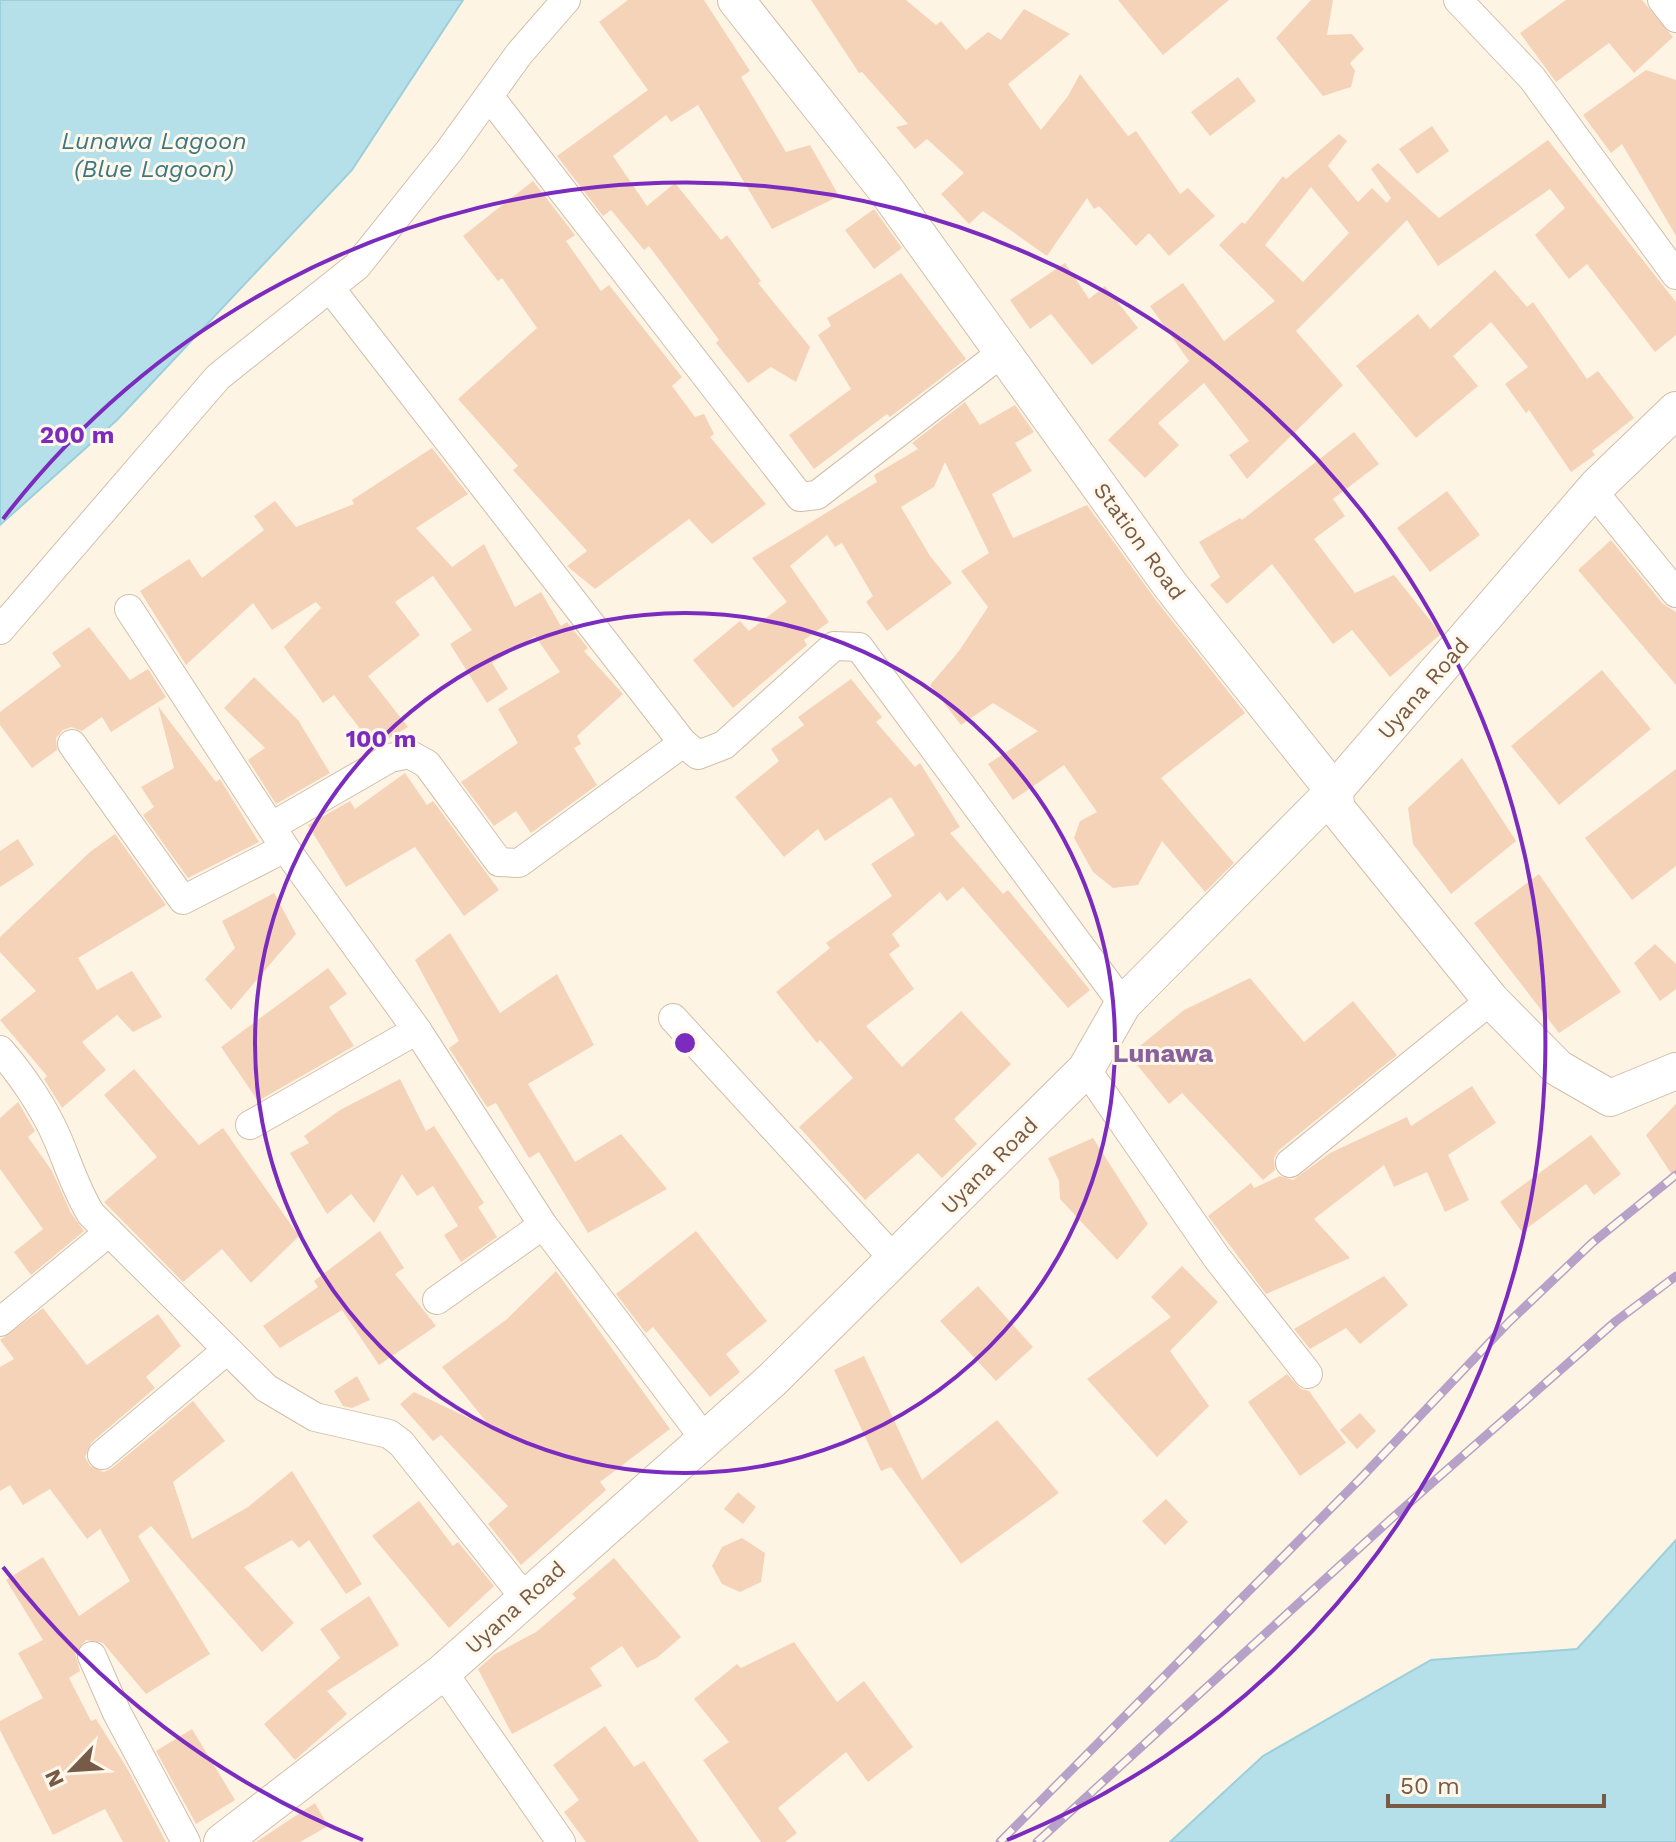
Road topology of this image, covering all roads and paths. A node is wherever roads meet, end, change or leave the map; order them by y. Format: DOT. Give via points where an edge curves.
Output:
graph roads {
  1 [pos="566,0"];
  2 [pos="736,0"];
  3 [pos="1458,0"];
  4 [pos="1662,0"];
  5 [pos="1676,18"];
  6 [pos="489,96"];
  7 [pos="1676,275"];
  8 [pos="330,288"];
  9 [pos="1004,351"];
  10 [pos="1676,410"];
  11 [pos="1597,486"];
  12 [pos="1676,593"];
  13 [pos="129,609"];
  14 [pos="0,630"];
  15 [pos="683,743"];
  16 [pos="72,744"];
  17 [pos="1334,791"];
  18 [pos="279,837"];
  19 [pos="1491,1000"];
  20 [pos="1123,1004"];
  21 [pos="673,1018"];
  22 [pos="417,1030"];
  23 [pos="4,1062"];
  24 [pos="1086,1069"];
  25 [pos="1676,1071"];
  26 [pos="250,1125"];
  27 [pos="1290,1163"];
  28 [pos="543,1225"];
  29 [pos="109,1232"];
  30 [pos="894,1259"];
  31 [pos="437,1300"];
  32 [pos="0,1322"];
  33 [pos="227,1350"];
  34 [pos="1308,1374"];
  35 [pos="704,1438"];
  36 [pos="102,1455"];
  37 [pos="525,1598"];
  38 [pos="92,1656"];
  39 [pos="443,1672"];
  40 [pos="186,1842"];
  41 [pos="222,1842"];
  42 [pos="561,1842"];
  1 -- 6 [label="street"];
  2 -- 9 [label="street, Station Road"];
  3 -- 7 [label="street" via="1532,78"];
  4 -- 5 [label="street"];
  6 -- 8 [label="street" via="357,266"];
  6 -- 9 [label="street" via="800,497 817,495"];
  8 -- 14 [label="street" via="218,377"];
  8 -- 15 [label="street"];
  9 -- 17 [label="street, Station Road" via="1171,586"];
  10 -- 11 [label="street, Uyana Road"];
  11 -- 12 [label="street" via="1594,492"];
  11 -- 17 [label="street, Uyana Road"];
  13 -- 18 [label="street"];
  15 -- 18 [label="street" via="519,863 499,862 427,764 409,754 390,758"];
  15 -- 20 [label="street" via="698,755 724,745 834,646 859,647"];
  16 -- 18 [label="street" via="183,900"];
  17 -- 19 [label="street, Station Road" via="1337,809"];
  17 -- 20 [label="street, Uyana Road"];
  18 -- 22 [label="street"];
  19 -- 25 [label="street, Station Road" via="1558,1068 1610,1098"];
  19 -- 27 [label="street"];
  20 -- 24 [label="street, Uyana Road"];
  21 -- 30 [label="street"];
  22 -- 26 [label="street"];
  22 -- 28 [label="street"];
  23 -- 29 [label="street" via="58,1138 75,1189"];
  24 -- 30 [label="street, Uyana Road"];
  24 -- 34 [label="street" via="1217,1258"];
  28 -- 31 [label="street"];
  28 -- 35 [label="street"];
  29 -- 32 [label="street"];
  29 -- 33 [label="street"];
  30 -- 35 [label="street, Uyana Road" via="772,1380"];
  33 -- 36 [label="street"];
  33 -- 37 [label="street" via="266,1388 315,1417 389,1434 401,1443"];
  35 -- 37 [label="street, Uyana Road"];
  37 -- 39 [label="street, Uyana Road"];
  38 -- 40 [label="street"];
  39 -- 41 [label="street, Uyana Road"];
  39 -- 42 [label="street"];
}
